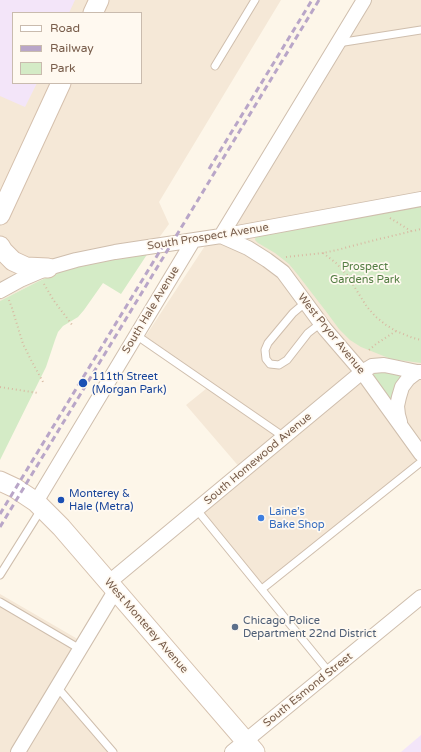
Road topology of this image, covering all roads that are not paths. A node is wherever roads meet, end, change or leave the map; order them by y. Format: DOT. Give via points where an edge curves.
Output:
graph roads {
  1 [pos="99,0"];
  2 [pos="255,0"];
  3 [pos="364,0"];
  4 [pos="93,12"];
  5 [pos="421,30"];
  6 [pos="338,43"];
  7 [pos="215,66"];
  8 [pos="60,84"];
  9 [pos="421,199"];
  10 [pos="0,215"];
  11 [pos="221,236"];
  12 [pos="193,241"];
  13 [pos="0,246"];
  14 [pos="46,275"];
  15 [pos="4,295"];
  16 [pos="306,302"];
  17 [pos="321,323"];
  18 [pos="136,335"];
  19 [pos="362,372"];
  20 [pos="419,372"];
  21 [pos="403,429"];
  22 [pos="284,437"];
  23 [pos="421,454"];
  24 [pos="421,462"];
  25 [pos="0,481"];
  26 [pos="39,505"];
  27 [pos="197,510"];
  28 [pos="0,575"];
  29 [pos="112,587"];
  30 [pos="262,589"];
  31 [pos="421,597"];
  32 [pos="0,602"];
  33 [pos="80,649"];
  34 [pos="329,672"];
  35 [pos="57,687"];
  36 [pos="244,748"];
  37 [pos="18,752"];
  38 [pos="113,752"];
  1 -- 4 [label="main road"];
  2 -- 7 [label="lane"];
  3 -- 6 [label="street"];
  5 -- 6 [label="lane"];
  6 -- 11 [label="street"];
  8 -- 10 [label="main road"];
  9 -- 11 [label="street, South Prospect Avenue"];
  11 -- 12 [label="street, South Prospect Avenue"];
  11 -- 16 [label="street, West Pryor Avenue" via="248,248 283,272"];
  12 -- 14 [label="street, South Prospect Avenue" via="76,260"];
  12 -- 18 [label="street, South Hale Avenue"];
  13 -- 14 [label="main road" via="13,261"];
  14 -- 15 [label="street, South Prospect Avenue" via="20,280"];
  16 -- 17 [label="street, West Pryor Avenue"];
  16 -- 17 [label="lane" via="293,313 268,343 265,350 266,359 270,364 279,365 287,360 308,333"];
  17 -- 19 [label="street, West Pryor Avenue"];
  18 -- 22 [label="lane"];
  18 -- 26 [label="street, South Hale Avenue"];
  19 -- 20 [label="street, South Homewood Avenue" via="372,366 384,365"];
  19 -- 21 [label="street, West Pryor Avenue"];
  19 -- 22 [label="street, South Homewood Avenue"];
  20 -- 21 [label="street, South Homewood Avenue" via="408,379 399,397 398,415"];
  21 -- 23 [label="street, West Pryor Avenue"];
  22 -- 27 [label="street, South Homewood Avenue"];
  24 -- 30 [label="lane"];
  25 -- 26 [label="main road, West Monterey Avenue"];
  26 -- 28 [label="lane"];
  26 -- 29 [label="main road, West Monterey Avenue"];
  27 -- 29 [label="street, South Homewood Avenue"];
  27 -- 30 [label="lane"];
  29 -- 33 [label="street, South Homewood Avenue"];
  29 -- 36 [label="main road, West Monterey Avenue"];
  30 -- 34 [label="lane"];
  31 -- 34 [label="street, South Esmond Street"];
  32 -- 33 [label="lane"];
  33 -- 35 [label="street, South Homewood Avenue"];
  34 -- 36 [label="street, South Esmond Street"];
  35 -- 37 [label="street, South Homewood Avenue"];
  35 -- 38 [label="lane"];
}
